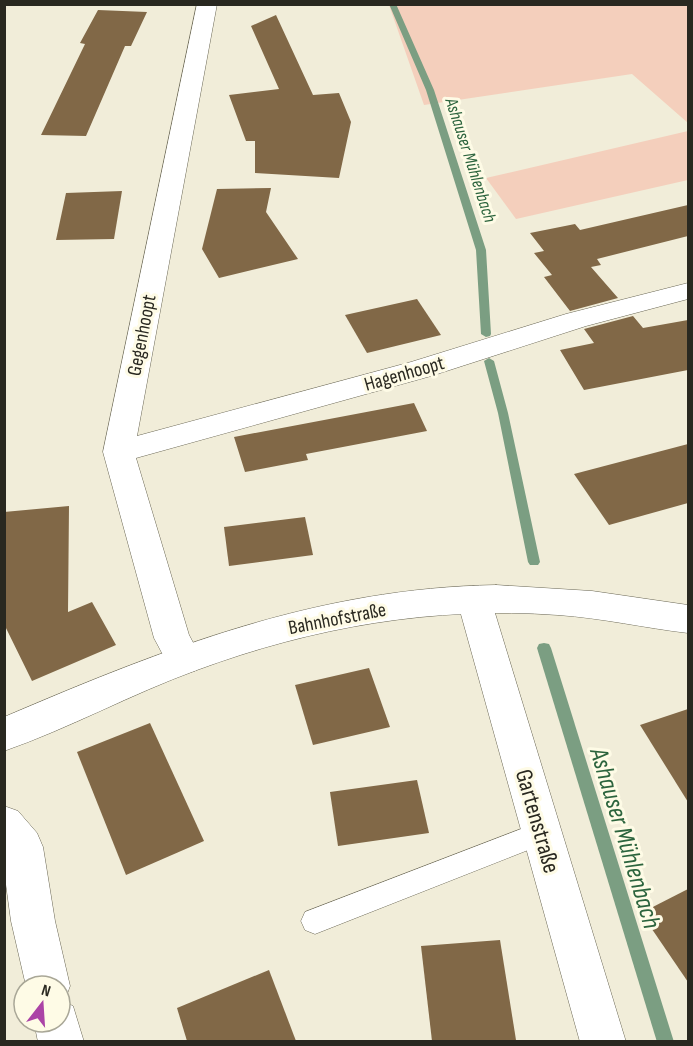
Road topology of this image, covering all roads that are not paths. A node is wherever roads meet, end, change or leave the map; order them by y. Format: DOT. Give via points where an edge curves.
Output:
graph roads {
  1 [pos="207,4"];
  2 [pos="688,291"];
  3 [pos="119,452"];
  4 [pos="474,600"];
  5 [pos="688,619"];
  6 [pos="183,659"];
  7 [pos="4,735"];
  8 [pos="4,824"];
  9 [pos="542,833"];
  10 [pos="315,921"];
  11 [pos="45,974"];
  12 [pos="603,1041"];
  1 -- 3 [label="street, Gegenhoopt"];
  2 -- 3 [label="street, Hagenhoopt"];
  3 -- 6 [label="street, Gegenhoopt" via="172,638"];
  4 -- 5 [label="street, Bahnhofstraße" via="611,605"];
  4 -- 6 [label="street, Bahnhofstraße" via="431,601 326,619"];
  4 -- 9 [label="street, Gartenstraße"];
  6 -- 7 [label="street, Bahnhofstraße"];
  8 -- 11 [label="street" via="21,847"];
  9 -- 10 [label="lane"];
  9 -- 12 [label="street, Gartenstraße"];
}
